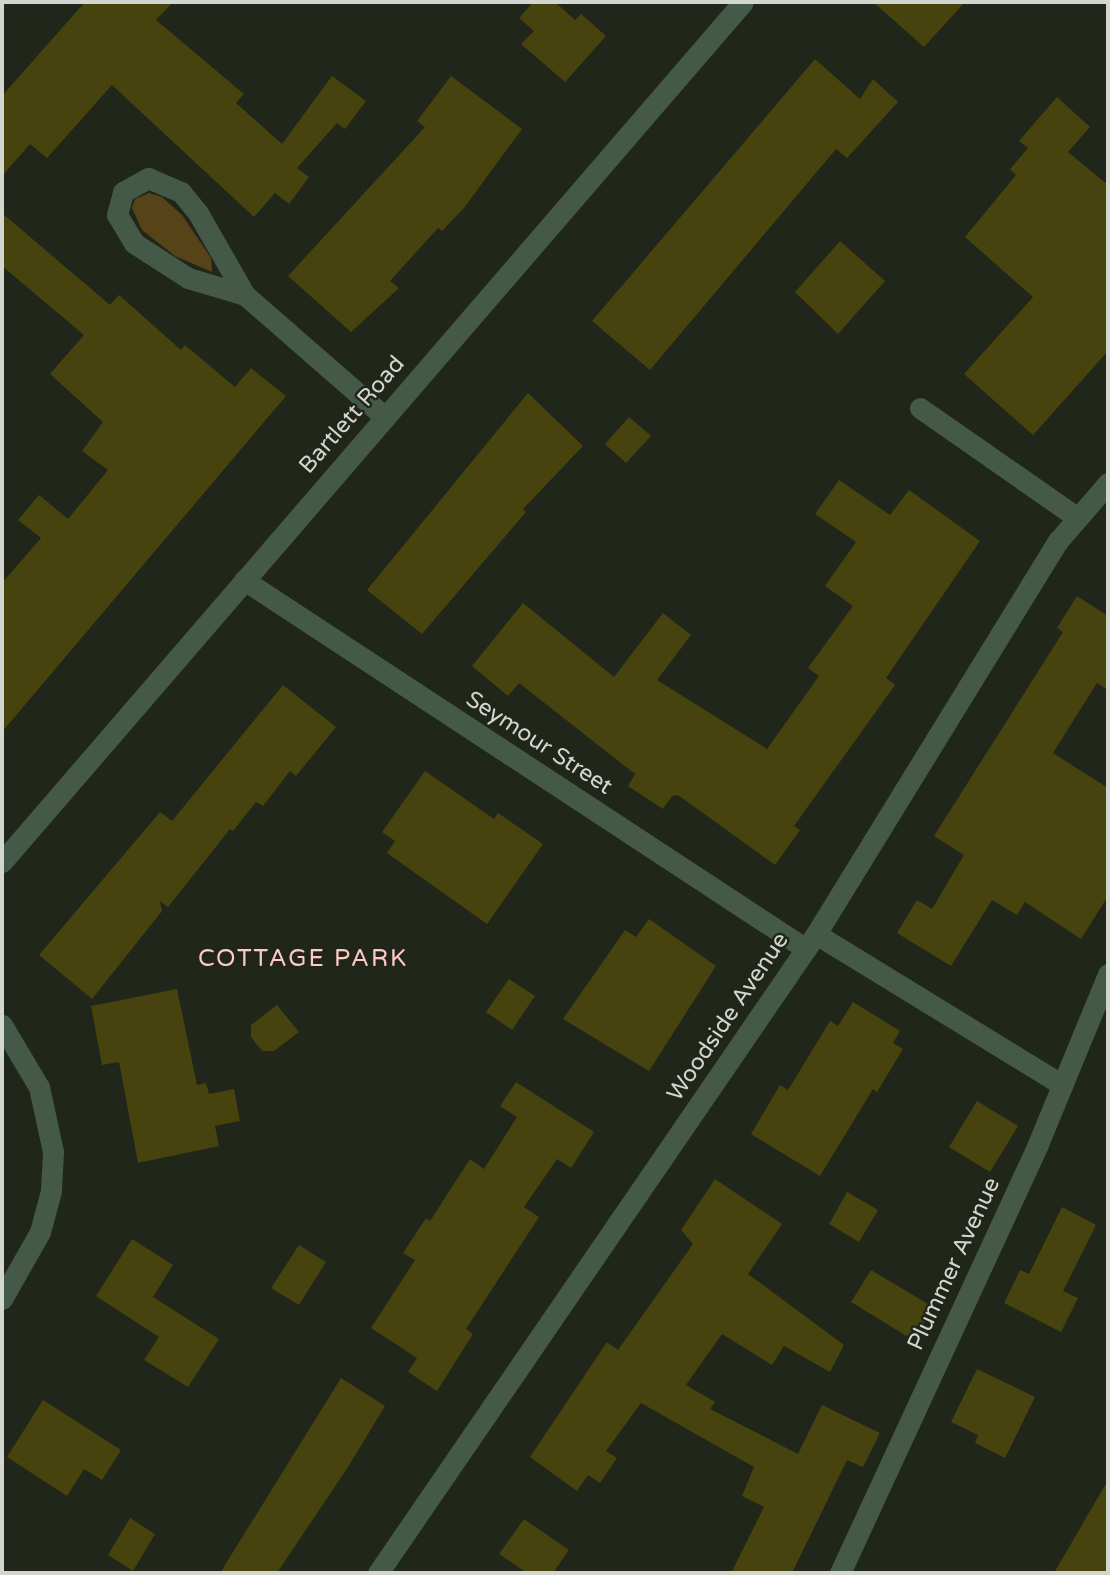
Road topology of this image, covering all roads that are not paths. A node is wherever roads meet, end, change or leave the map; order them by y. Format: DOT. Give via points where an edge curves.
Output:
graph roads {
  1 [pos="743,2"];
  2 [pos="245,295"];
  3 [pos="920,408"];
  4 [pos="385,417"];
  5 [pos="1108,482"];
  6 [pos="1076,517"];
  7 [pos="244,580"];
  8 [pos="2,862"];
  9 [pos="811,942"];
  10 [pos="1108,974"];
  11 [pos="2,1025"];
  12 [pos="1062,1085"];
  13 [pos="2,1299"];
  14 [pos="378,1573"];
  15 [pos="840,1573"];
  1 -- 4 [label="street, Bartlett Road"];
  2 -- 2 [label="street" via="181,192 148,178 123,192 117,215 134,243 188,278"];
  2 -- 4 [label="street"];
  3 -- 6 [label="street"];
  4 -- 7 [label="street, Bartlett Road"];
  5 -- 6 [label="street, Woodside Avenue"];
  6 -- 9 [label="street, Woodside Avenue"];
  7 -- 8 [label="street, Bartlett Road"];
  7 -- 9 [label="street, Seymour Street"];
  9 -- 12 [label="street, Seymour Street"];
  9 -- 14 [label="street, Woodside Avenue"];
  10 -- 12 [label="street, Plummer Avenue"];
  11 -- 13 [label="street" via="38,1087 51,1130 53,1171 40,1232"];
  12 -- 15 [label="street, Plummer Avenue"];
}
